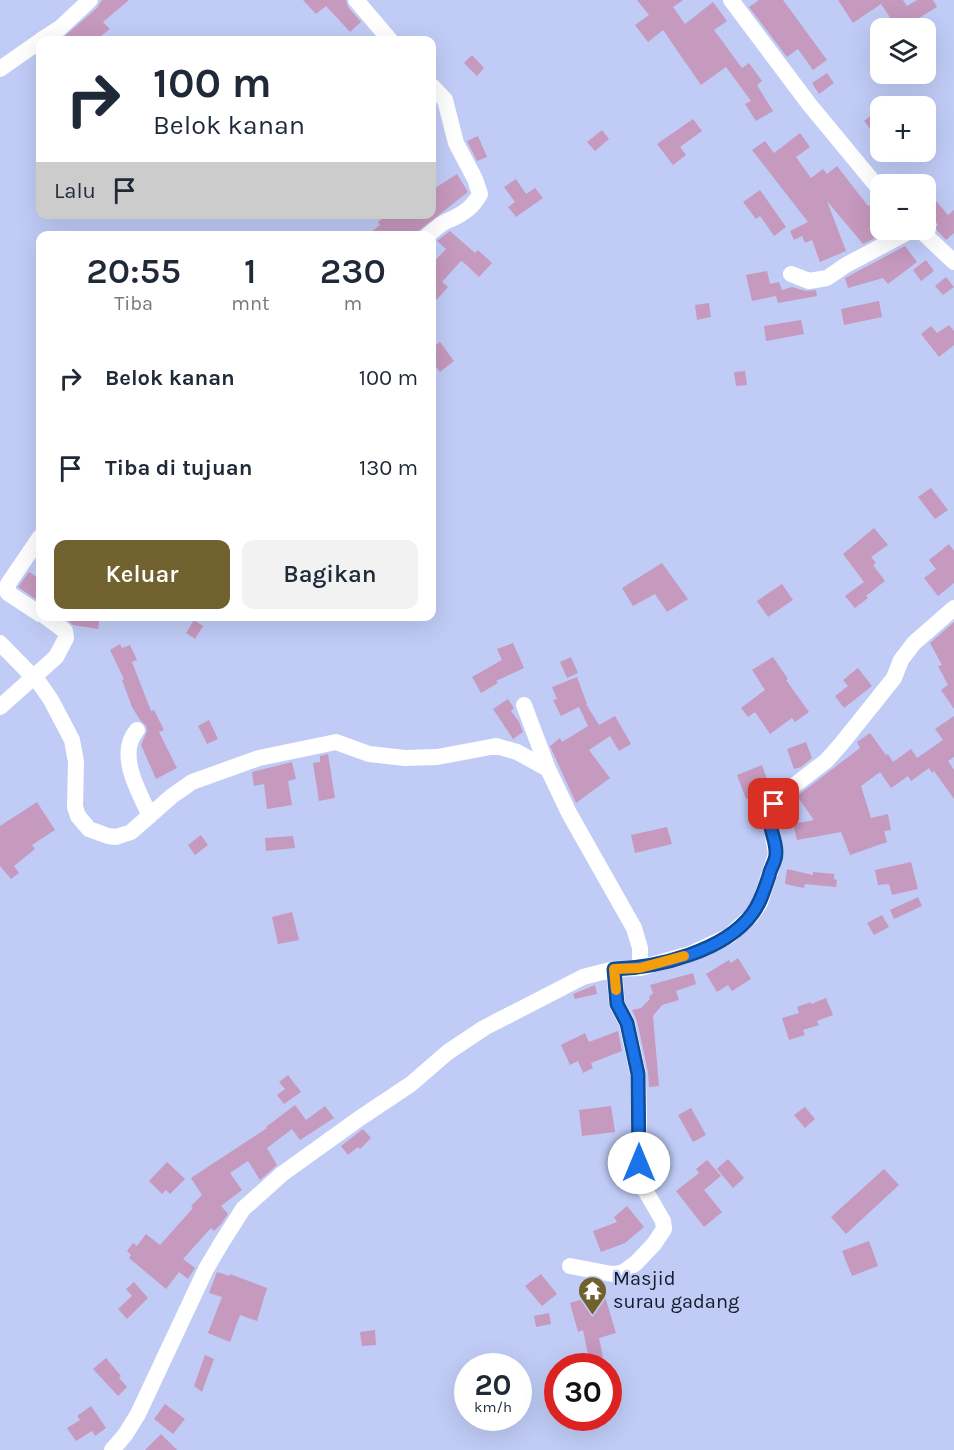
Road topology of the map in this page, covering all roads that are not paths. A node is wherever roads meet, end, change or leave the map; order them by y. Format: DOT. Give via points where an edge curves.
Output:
graph roads {
  1 [pos="90,0"];
  2 [pos="356,0"];
  3 [pos="731,0"];
  4 [pos="48,36"];
  5 [pos="387,36"];
  6 [pos="36,44"];
  7 [pos="0,69"];
  8 [pos="436,90"];
  9 [pos="870,178"];
  10 [pos="433,231"];
  11 [pos="893,240"];
  12 [pos="931,240"];
  13 [pos="954,262"];
  14 [pos="791,274"];
  15 [pos="36,543"];
  16 [pos="954,608"];
  17 [pos="36,611"];
  18 [pos="52,621"];
  19 [pos="0,643"];
  20 [pos="33,676"];
  21 [pos="524,705"];
  22 [pos="0,707"];
  23 [pos="137,730"];
  24 [pos="549,769"];
  25 [pos="150,816"];
  26 [pos="640,968"];
  27 [pos="614,969"];
  28 [pos="570,1266"];
  29 [pos="112,1450"];
  1 -- 4 [label="street"];
  2 -- 5 [label="street"];
  3 -- 9 [label="street"];
  6 -- 7 [label="street"];
  8 -- 10 [label="street" via="445,100 456,143 480,194 458,218"];
  11 -- 14 [label="street" via="827,278 809,281"];
  12 -- 13 [label="street"];
  15 -- 17 [label="street" via="8,584 8,593"];
  16 -- 26 [label="street" via="915,643 901,660 894,678 826,761 774,804 770,818 776,854 760,903 751,916 729,936 710,945"];
  18 -- 20 [label="street" via="65,631 66,638 56,657"];
  19 -- 20 [label="street"];
  20 -- 22 [label="street"];
  20 -- 25 [label="street" via="72,740 76,762 75,807 82,822 98,834 116,837 131,832"];
  21 -- 24 [label="street"];
  23 -- 25 [label="street" via="129,747 132,774"];
  24 -- 25 [label="street" via="507,747 405,758 369,754 336,742 259,758 192,782"];
  24 -- 26 [label="street" via="569,813 634,928"];
  26 -- 27 [label="street"];
  27 -- 28 [label="street" via="617,1004 627,1023 638,1074 642,1181 664,1229 636,1263 619,1274"];
  27 -- 29 [label="street" via="583,976 471,1036 411,1084 282,1174 243,1209 206,1269 138,1414"];
}
